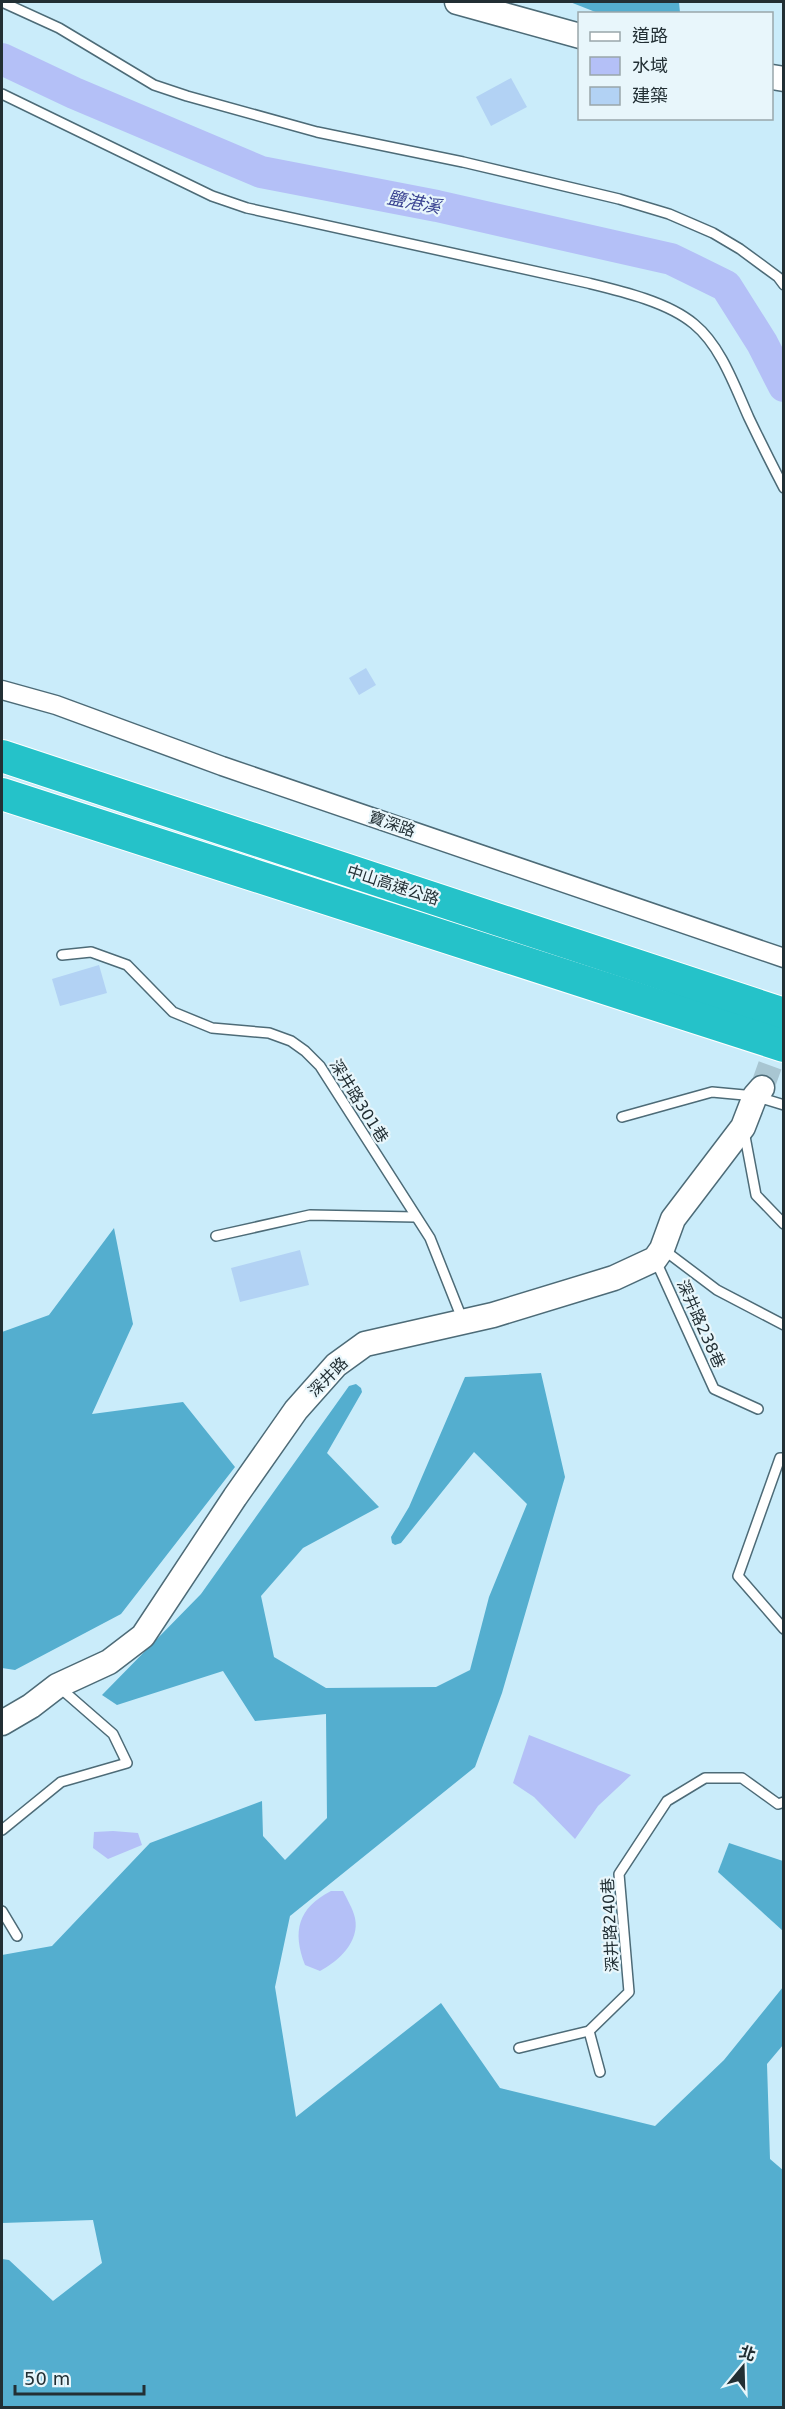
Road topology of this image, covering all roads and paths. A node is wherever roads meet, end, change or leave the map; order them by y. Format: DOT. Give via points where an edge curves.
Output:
graph roads {
  1 [pos="2,2"];
  2 [pos="457,2"];
  3 [pos="578,36"];
  4 [pos="2,94"];
  5 [pos="783,285"];
  6 [pos="783,488"];
  7 [pos="2,690"];
  8 [pos="2,756"];
  9 [pos="2,794"];
  10 [pos="62,955"];
  11 [pos="783,958"];
  12 [pos="783,1014"];
  13 [pos="783,1046"];
  14 [pos="759,1092"];
  15 [pos="783,1105"];
  16 [pos="622,1117"];
  17 [pos="743,1127"];
  18 [pos="416,1217"];
  19 [pos="783,1224"];
  20 [pos="216,1236"];
  21 [pos="658,1254"];
  22 [pos="463,1322"];
  23 [pos="783,1325"];
  24 [pos="758,1409"];
  25 [pos="783,1458"];
  26 [pos="783,1629"];
  27 [pos="57,1686"];
  28 [pos="2,1723"];
  29 [pos="783,1802"];
  30 [pos="2,1830"];
  31 [pos="2,1911"];
  32 [pos="17,1936"];
  33 [pos="590,2031"];
  34 [pos="519,2048"];
  35 [pos="600,2072"];
  1 -- 5 [label="lane" via="59,28 154,85 187,96 316,132 463,162 669,214 713,232 778,277"];
  2 -- 3 [label="street"];
  4 -- 6 [label="lane" via="212,196 247,208 597,285 664,307 695,324 714,348"];
  7 -- 11 [label="street, 寶深路" via="56,705 222,766"];
  8 -- 12 [label="highway, 中山高速公路"];
  9 -- 13 [label="highway, 中山高速公路"];
  10 -- 18 [label="lane, 深井路301巷" via="91,952 127,965 173,1012 212,1028 269,1033 305,1051 320,1066"];
  14 -- 15 [label="lane"];
  14 -- 16 [label="lane" via="712,1092"];
  14 -- 17 [label="street"];
  17 -- 19 [label="lane" via="756,1195"];
  17 -- 21 [label="street" via="673,1219"];
  18 -- 20 [label="lane" via="310,1215"];
  18 -- 22 [label="lane, 深井路301巷" via="429,1238"];
  21 -- 22 [label="street, 深井路" via="614,1278"];
  21 -- 23 [label="lane"];
  21 -- 24 [label="lane, 深井路238巷" via="714,1389"];
  22 -- 27 [label="street, 深井路" via="365,1344 336,1365 296,1410 143,1635 110,1662"];
  25 -- 26 [label="lane" via="738,1576"];
  27 -- 28 [label="street, 深井路"];
  27 -- 30 [label="lane" via="114,1734 127,1762 61,1782"];
  29 -- 33 [label="lane, 深井路240巷" via="778,1804 742,1778 705,1778 666,1801 619,1874 629,1992"];
  31 -- 32 [label="lane"];
  33 -- 34 [label="lane"];
  33 -- 35 [label="lane"];
}
